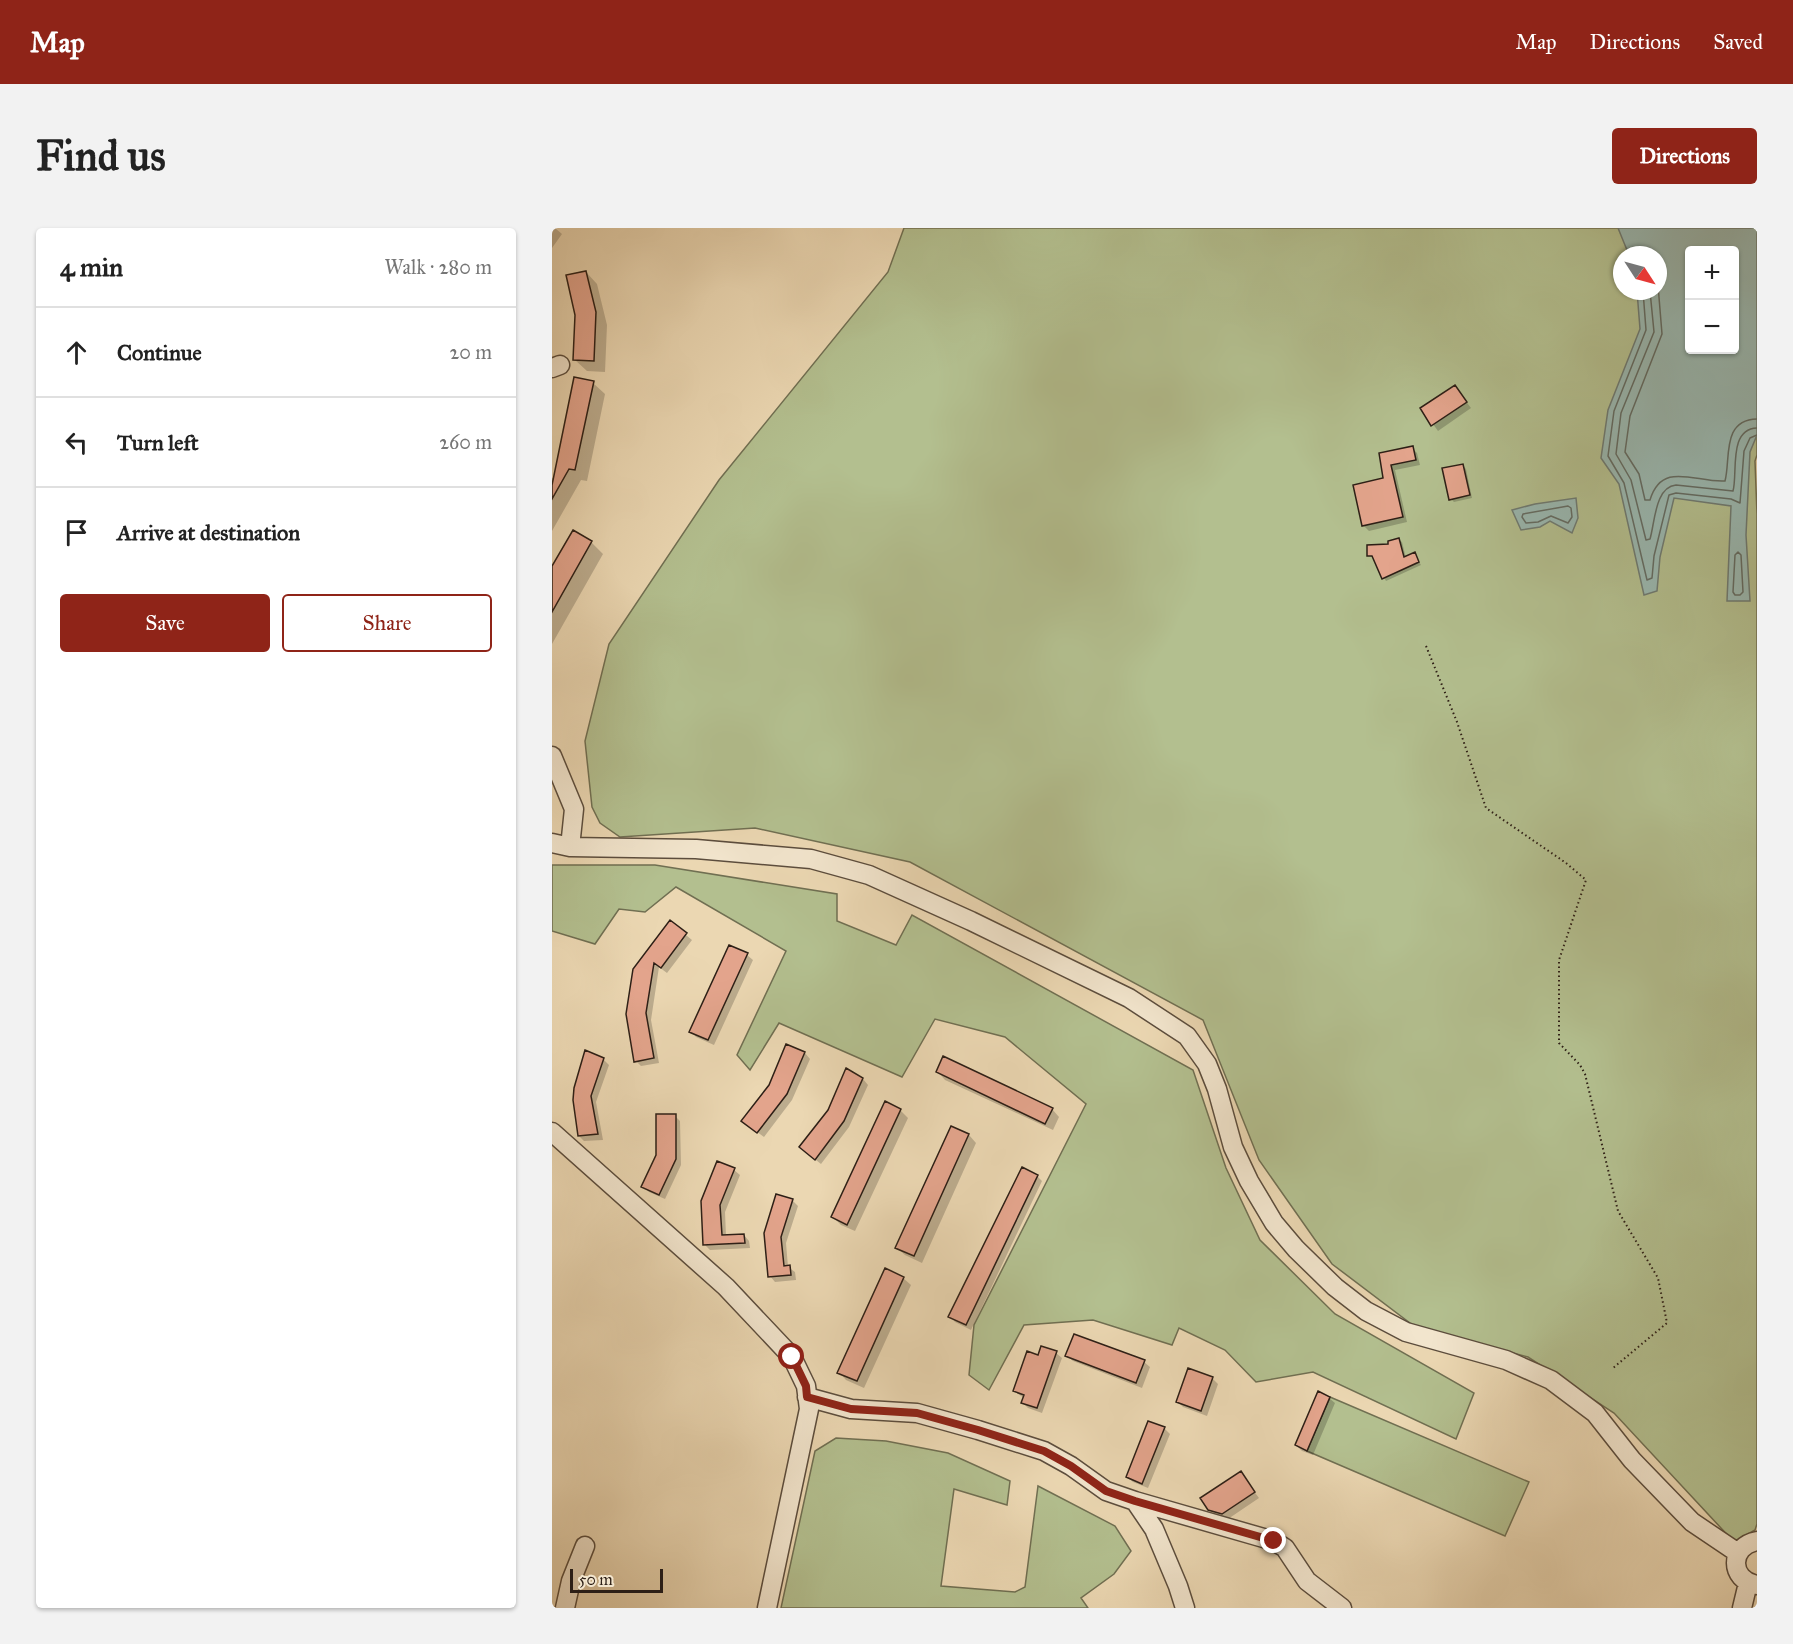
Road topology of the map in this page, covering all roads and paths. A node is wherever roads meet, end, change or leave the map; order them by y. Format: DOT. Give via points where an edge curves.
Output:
graph roads {
  1 [pos="1426,646"];
  2 [pos="552,756"];
  3 [pos="561,845"];
  4 [pos="552,1132"];
  5 [pos="1614,1368"];
  6 [pos="807,1397"];
  7 [pos="1135,1501"];
  8 [pos="1757,1542"];
  9 [pos="585,1546"];
  10 [pos="1738,1553"];
  11 [pos="1753,1584"];
  12 [pos="565,1608"];
  13 [pos="767,1608"];
  14 [pos="1185,1608"];
  15 [pos="1342,1608"];
  16 [pos="1742,1608"];
  1 -- 5 [label="path" via="1486,808 1586,880 1559,960 1559,1043 1585,1074 1618,1210 1658,1278 1667,1323"];
  2 -- 3 [label="street" via="574,809"];
  3 -- 10 [label="street" via="696,849 811,859 869,875 1129,998 1187,1036 1208,1064 1233,1146 1249,1181 1274,1223 1335,1287 1366,1311 1406,1332 1506,1360 1551,1380 1595,1413 1632,1460 1692,1522"];
  4 -- 6 [label="street" via="726,1287 792,1357"];
  6 -- 7 [label="street" via="851,1409 917,1413 978,1430 1044,1451 1106,1491"];
  6 -- 13 [label="street" via="809,1410"];
  7 -- 14 [label="street" via="1154,1529"];
  7 -- 15 [label="street" via="1274,1541 1285,1548 1307,1581"];
  8 -- 10 [label="street" via="1748,1543"];
  9 -- 12 [label="street"];
  10 -- 11 [label="street" via="1736,1567 1743,1579"];
  11 -- 16 [label="street"];
}
